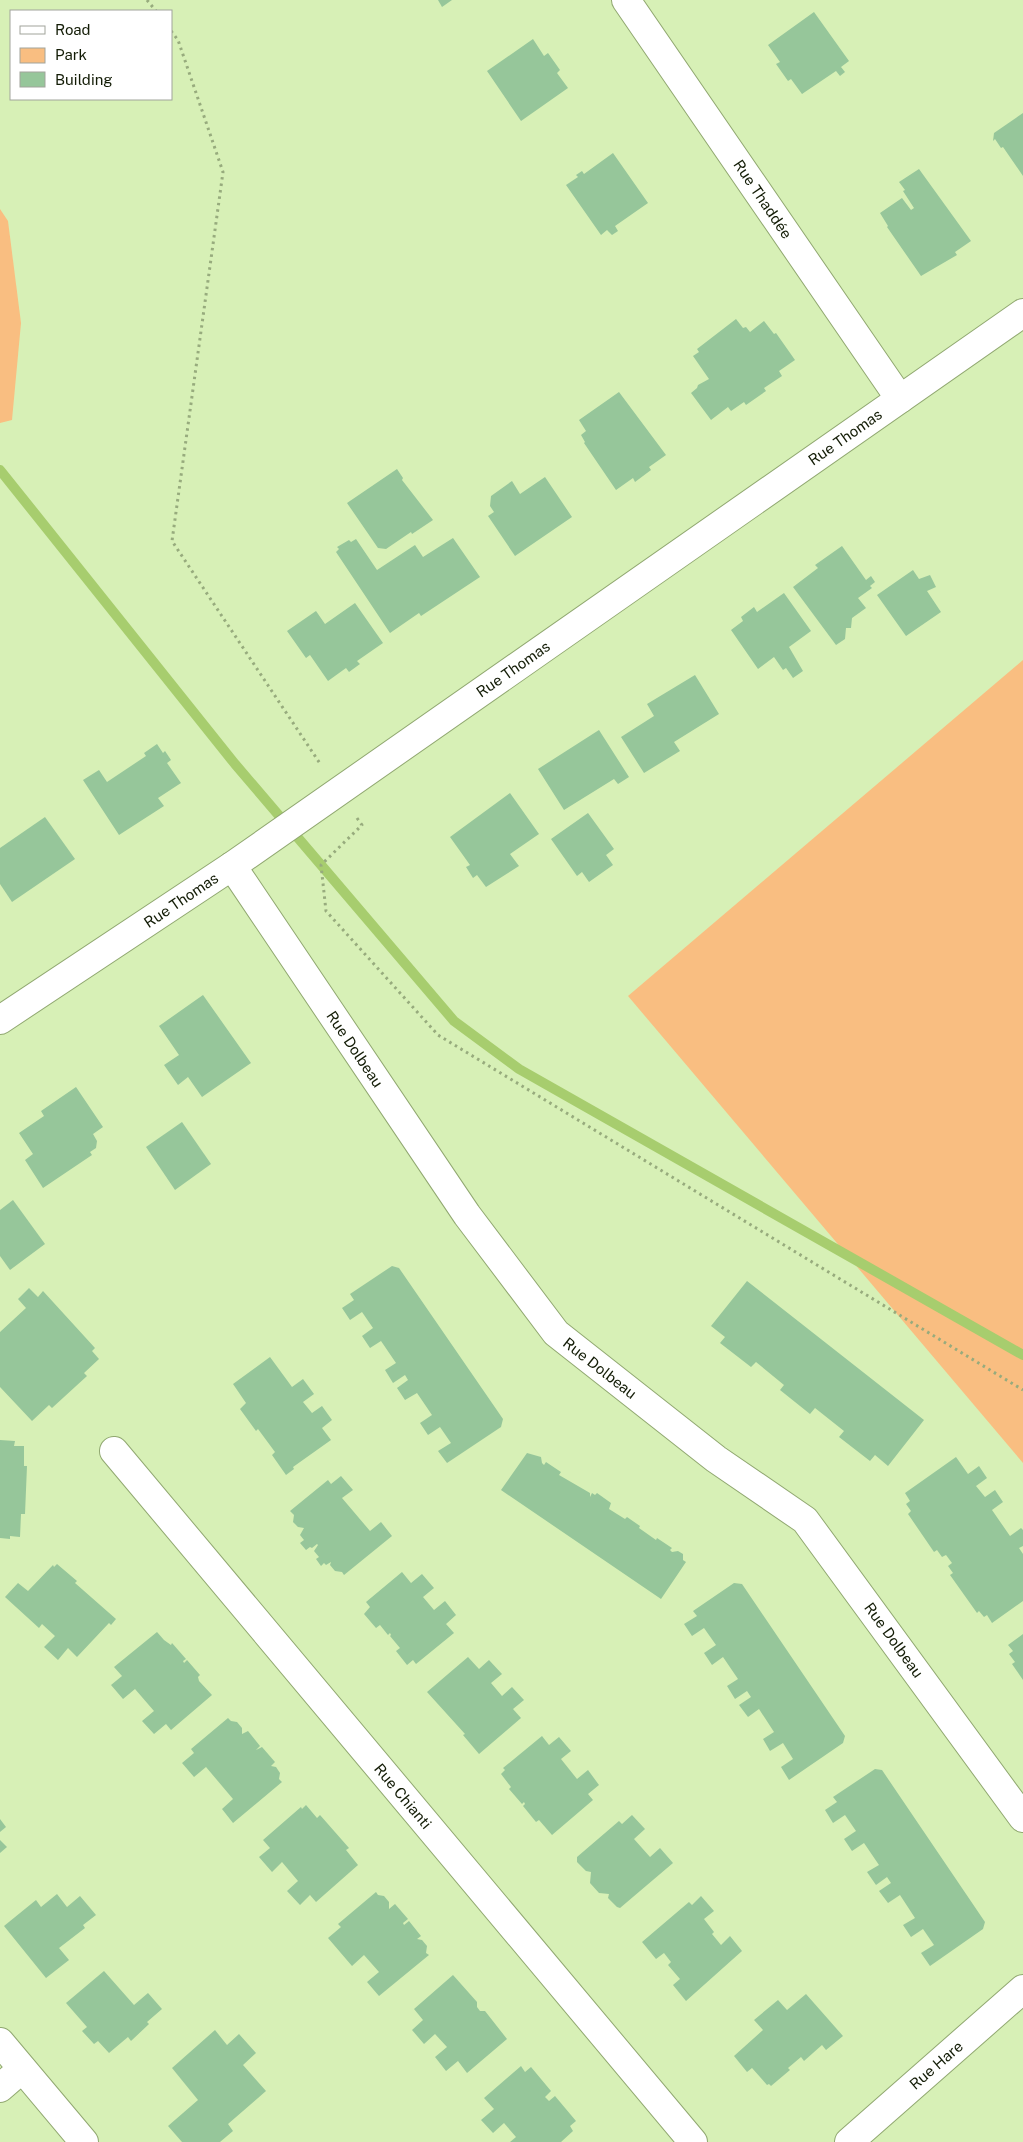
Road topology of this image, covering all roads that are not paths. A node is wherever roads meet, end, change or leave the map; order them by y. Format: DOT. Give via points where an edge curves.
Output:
graph roads {
  1 [pos="626,0"];
  2 [pos="1023,313"];
  3 [pos="900,399"];
  4 [pos="232,866"];
  5 [pos="0,1020"];
  6 [pos="114,1451"];
  7 [pos="1023,1818"];
  8 [pos="1023,1989"];
  9 [pos="0,2042"];
  10 [pos="22,2069"];
  11 [pos="0,2088"];
  12 [pos="84,2142"];
  13 [pos="692,2142"];
  14 [pos="849,2142"];
  1 -- 3 [label="street, Rue Thaddée"];
  2 -- 3 [label="street, Rue Thomas"];
  3 -- 4 [label="street, Rue Thomas"];
  4 -- 5 [label="street, Rue Thomas"];
  4 -- 7 [label="street, Rue Dolbeau" via="467,1215 556,1334 716,1459 805,1520"];
  6 -- 13 [label="street, Rue Chianti"];
  8 -- 14 [label="street, Rue Hare"];
  9 -- 10 [label="street"];
  10 -- 11 [label="street"];
  10 -- 12 [label="street"];
}
